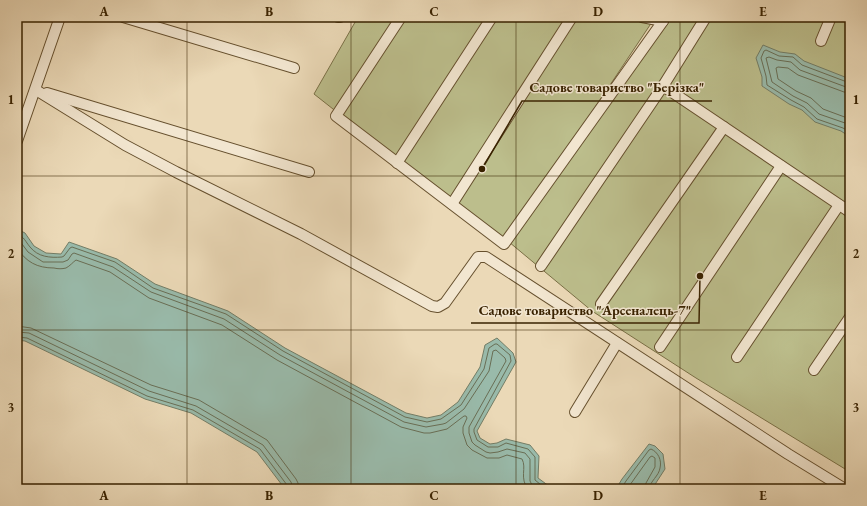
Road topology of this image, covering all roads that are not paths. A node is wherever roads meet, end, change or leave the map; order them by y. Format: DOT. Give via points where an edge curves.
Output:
graph roads {
  1 [pos="60,17"];
  2 [pos="122,17"];
  3 [pos="401,17"];
  4 [pos="492,17"];
  5 [pos="572,17"];
  6 [pos="642,17"];
  7 [pos="706,17"];
  8 [pos="831,17"];
  9 [pos="663,19"];
  10 [pos="821,41"];
  11 [pos="294,68"];
  12 [pos="663,86"];
  13 [pos="36,90"];
  14 [pos="724,127"];
  15 [pos="17,141"];
  16 [pos="397,163"];
  17 [pos="781,166"];
  18 [pos="309,172"];
  19 [pos="452,204"];
  20 [pos="839,205"];
  21 [pos="850,212"];
  22 [pos="541,266"];
  23 [pos="601,304"];
  24 [pos="850,317"];
  25 [pos="617,343"];
  26 [pos="660,347"];
  27 [pos="736,357"];
  28 [pos="814,370"];
  29 [pos="575,412"];
  30 [pos="844,489"];
  1 -- 13 [label="street"];
  2 -- 11 [label="street"];
  3 -- 16 [label="street" via="336,116"];
  4 -- 16 [label="street"];
  5 -- 19 [label="street"];
  6 -- 9 [label="street"];
  7 -- 12 [label="street"];
  8 -- 10 [label="street"];
  9 -- 19 [label="street" via="504,244"];
  12 -- 14 [label="street"];
  12 -- 22 [label="street"];
  13 -- 15 [label="street"];
  13 -- 18 [label="street"];
  13 -- 25 [label="street" via="125,145 301,234 432,306 438,307 445,303 478,257 486,257"];
  14 -- 17 [label="street"];
  14 -- 23 [label="street"];
  16 -- 19 [label="street"];
  17 -- 20 [label="street"];
  17 -- 26 [label="street"];
  20 -- 21 [label="street"];
  20 -- 27 [label="street"];
  24 -- 28 [label="street"];
  25 -- 29 [label="street"];
  25 -- 30 [label="street"];
}
